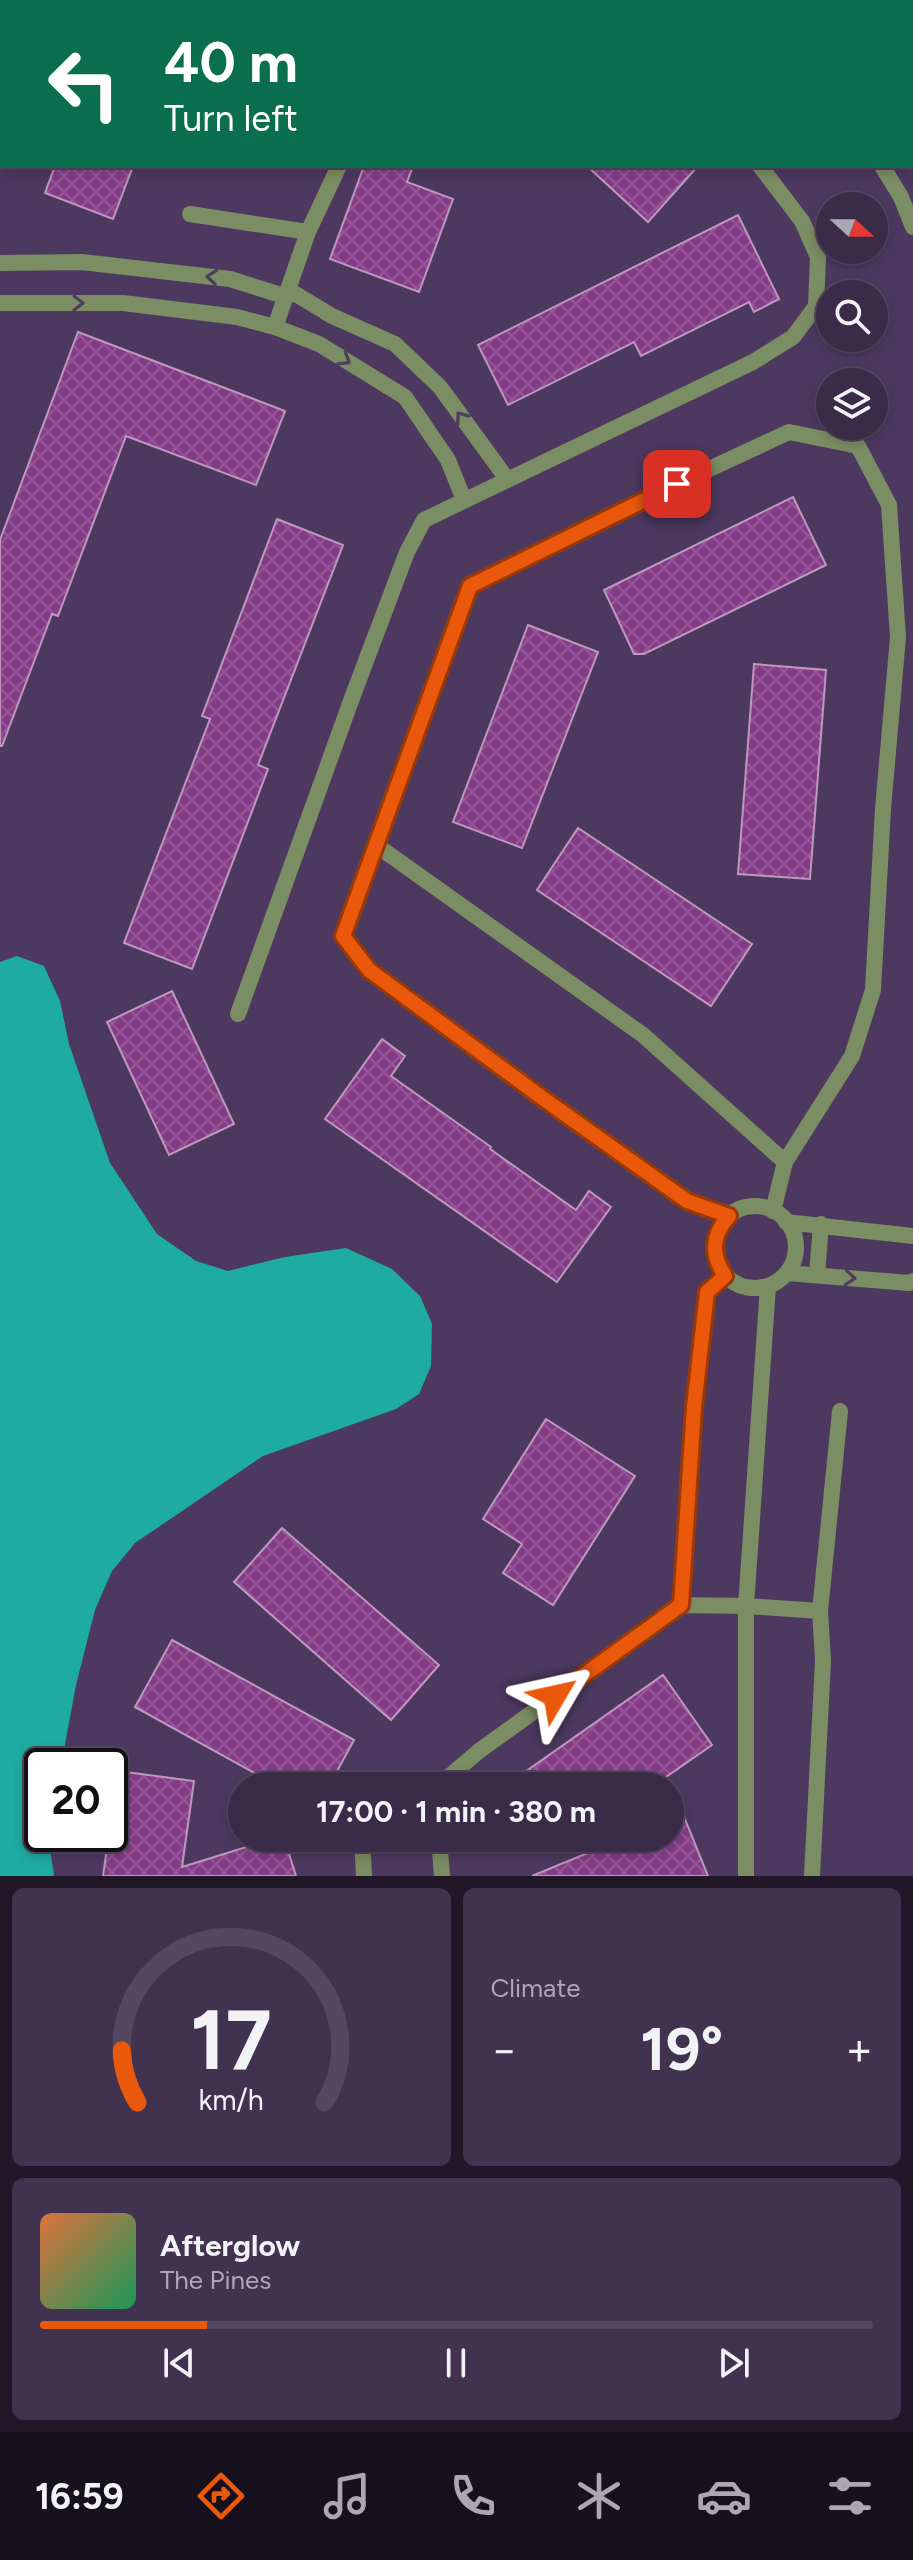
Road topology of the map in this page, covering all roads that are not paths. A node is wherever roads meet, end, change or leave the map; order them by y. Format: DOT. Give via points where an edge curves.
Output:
graph roads {
  1 [pos="338,168"];
  2 [pos="762,168"];
  3 [pos="883,168"];
  4 [pos="190,214"];
  5 [pos="913,227"];
  6 [pos="308,232"];
  7 [pos="0,263"];
  8 [pos="288,294"];
  9 [pos="0,303"];
  10 [pos="275,327"];
  11 [pos="507,479"];
  12 [pos="464,500"];
  13 [pos="376,845"];
  14 [pos="238,1014"];
  15 [pos="785,1162"];
  16 [pos="729,1216"];
  17 [pos="780,1216"];
  18 [pos="821,1224"];
  19 [pos="913,1236"];
  20 [pos="787,1273"];
  21 [pos="817,1275"];
  22 [pos="725,1276"];
  23 [pos="913,1281"];
  24 [pos="768,1286"];
  25 [pos="840,1411"];
  26 [pos="681,1605"];
  27 [pos="746,1606"];
  28 [pos="820,1611"];
  29 [pos="454,1772"];
  30 [pos="363,1852"];
  31 [pos="440,1852"];
  32 [pos="364,1876"];
  33 [pos="442,1876"];
  34 [pos="746,1876"];
  35 [pos="812,1876"];
  1 -- 6 [label="street"];
  2 -- 11 [label="street" via="802,221 818,257 816,306 793,337 753,362"];
  3 -- 5 [label="street"];
  4 -- 6 [label="street"];
  6 -- 8 [label="street"];
  8 -- 7 [label="street, one-way" via="230,279 82,262"];
  8 -- 10 [label="street"];
  11 -- 8 [label="street, one-way" via="440,387 395,344"];
  9 -- 10 [label="street, one-way" via="123,303"];
  10 -- 12 [label="street, one-way" via="319,344 405,397 448,460"];
  11 -- 12 [label="street"];
  12 -- 14 [label="street" via="424,520 407,552"];
  13 -- 15 [label="street" via="643,1035"];
  13 -- 15 [label="street" via="470,586 789,432 858,446 889,505 898,637 873,990 852,1056"];
  13 -- 16 [label="street" via="343,936 369,970 687,1201"];
  15 -- 17 [label="street"];
  16 -- 17 [label="street" via="750,1207"];
  16 -- 22 [label="street" via="720,1226 714,1252"];
  17 -- 18 [label="street"];
  17 -- 20 [label="street" via="795,1247"];
  18 -- 19 [label="street"];
  18 -- 21 [label="street"];
  20 -- 21 [label="street"];
  20 -- 24 [label="street"];
  21 -- 23 [label="street, one-way"];
  22 -- 24 [label="street" via="745,1287"];
  22 -- 26 [label="street" via="707,1292"];
  24 -- 27 [label="street"];
  25 -- 28 [label="street"];
  26 -- 27 [label="street"];
  26 -- 29 [label="street"];
  27 -- 28 [label="street"];
  27 -- 34 [label="street"];
  28 -- 35 [label="street" via="823,1661"];
  30 -- 32 [label="street"];
  31 -- 33 [label="street"];
}
